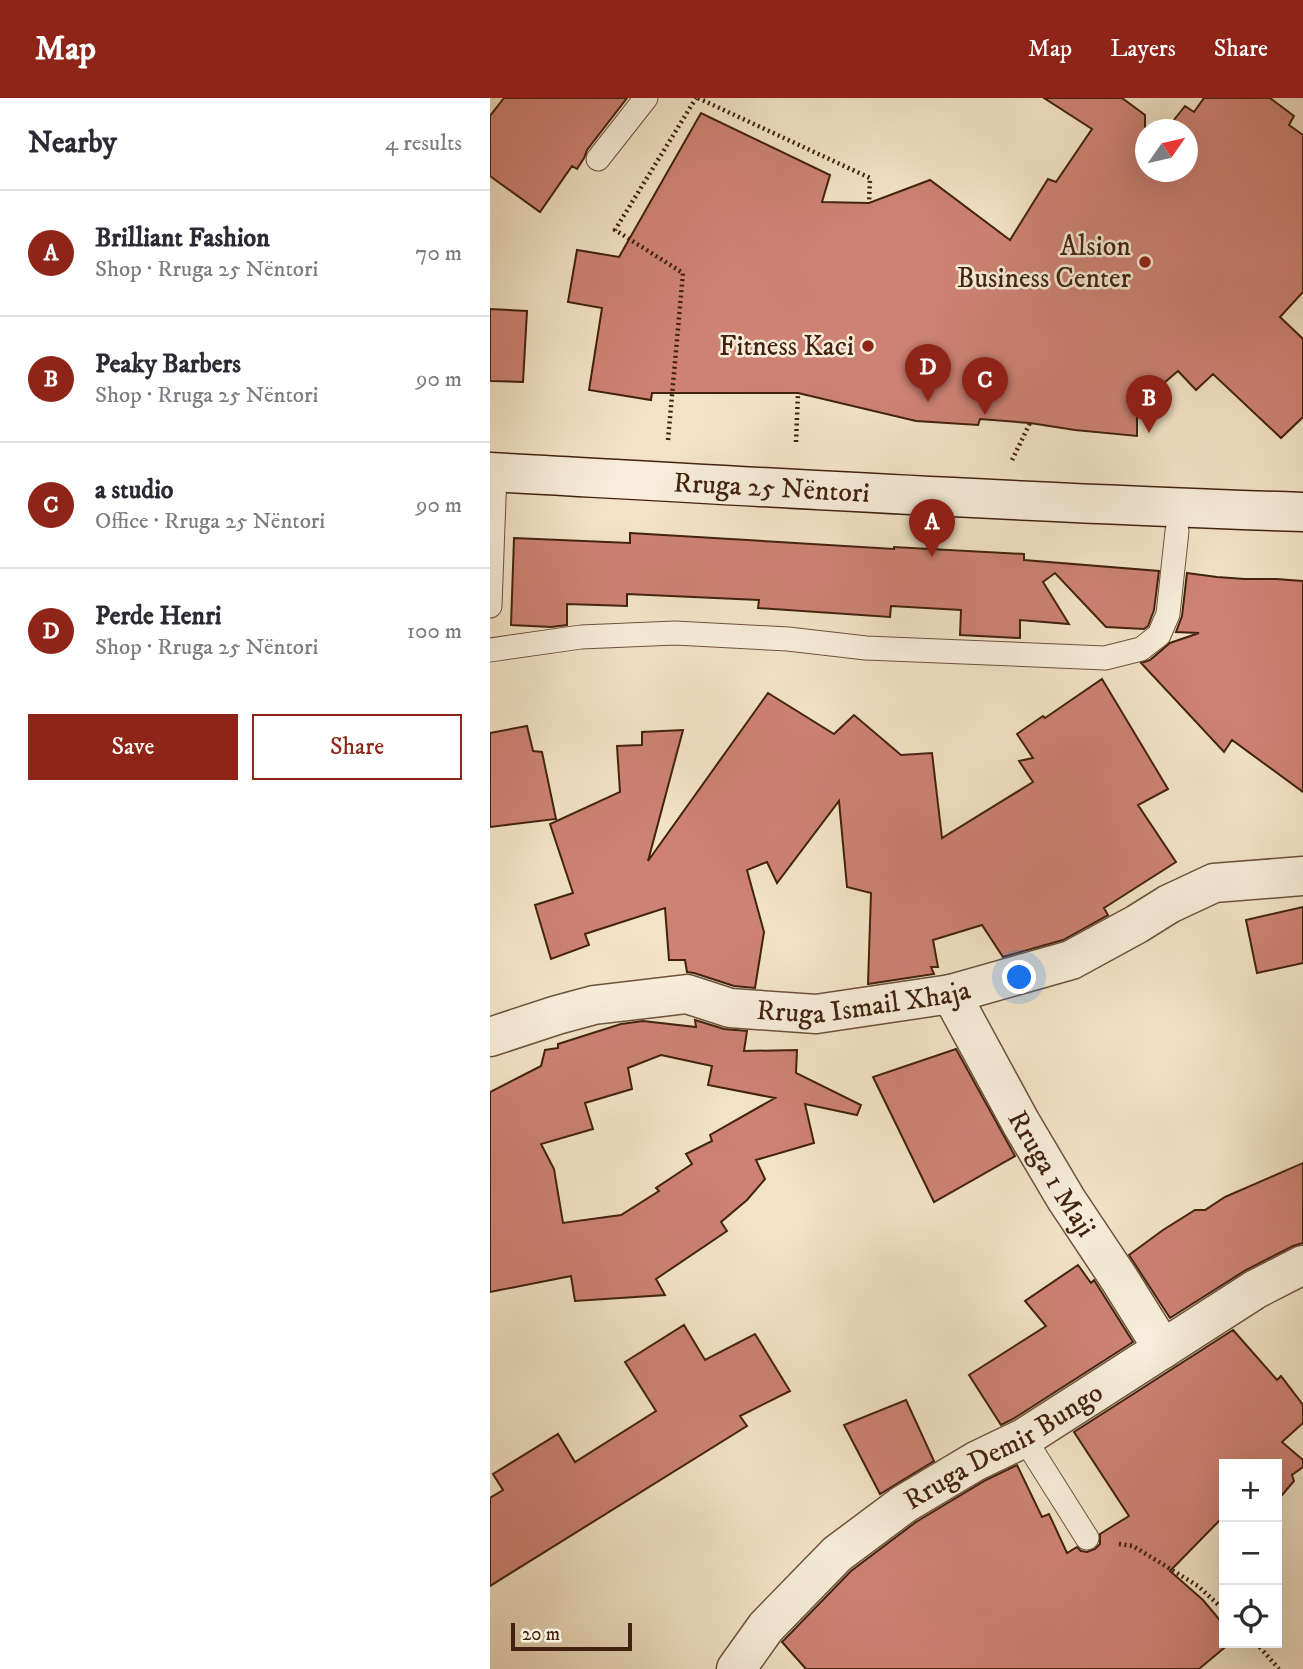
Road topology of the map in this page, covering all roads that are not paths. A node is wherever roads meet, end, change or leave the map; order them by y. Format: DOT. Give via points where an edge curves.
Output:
graph roads {
  1 [pos="646,98"];
  2 [pos="598,159"];
  3 [pos="492,485"];
  4 [pos="1303,512"];
  5 [pos="1052,513"];
  6 [pos="1177,531"];
  7 [pos="1303,536"];
  8 [pos="490,606"];
  9 [pos="490,650"];
  10 [pos="1303,876"];
  11 [pos="951,994"];
  12 [pos="490,1037"];
  13 [pos="1303,1265"];
  14 [pos="1163,1349"];
  15 [pos="1024,1438"];
  16 [pos="1087,1538"];
  17 [pos="736,1669"];
  1 -- 2 [label="lane"];
  3 -- 5 [label="street, Rruga 25 Nëntori" via="582,478"];
  3 -- 8 [label="lane"];
  4 -- 5 [label="street, Rruga 25 Nëntori"];
  5 -- 6 [label="street, Rruga 25 Nëntori"];
  6 -- 7 [label="street, Rruga 25 Nëntori"];
  6 -- 9 [label="lane" via="1168,614 1158,635 1141,649 1105,658 866,648 675,633 581,637"];
  10 -- 11 [label="street, Rruga Ismail Xhaja" via="1214,883 1071,960"];
  11 -- 12 [label="street, Rruga Ismail Xhaja" via="816,1014 730,1008 687,994 594,1005"];
  11 -- 14 [label="street, Rruga 1 Maji" via="1046,1166"];
  13 -- 14 [label="street, Rruga Demir Bungo" via="1256,1289"];
  14 -- 15 [label="street, Rruga Demir Bungo"];
  15 -- 16 [label="lane"];
  15 -- 17 [label="street, Rruga Demir Bungo" via="904,1504 837,1554 766,1627"];
}
